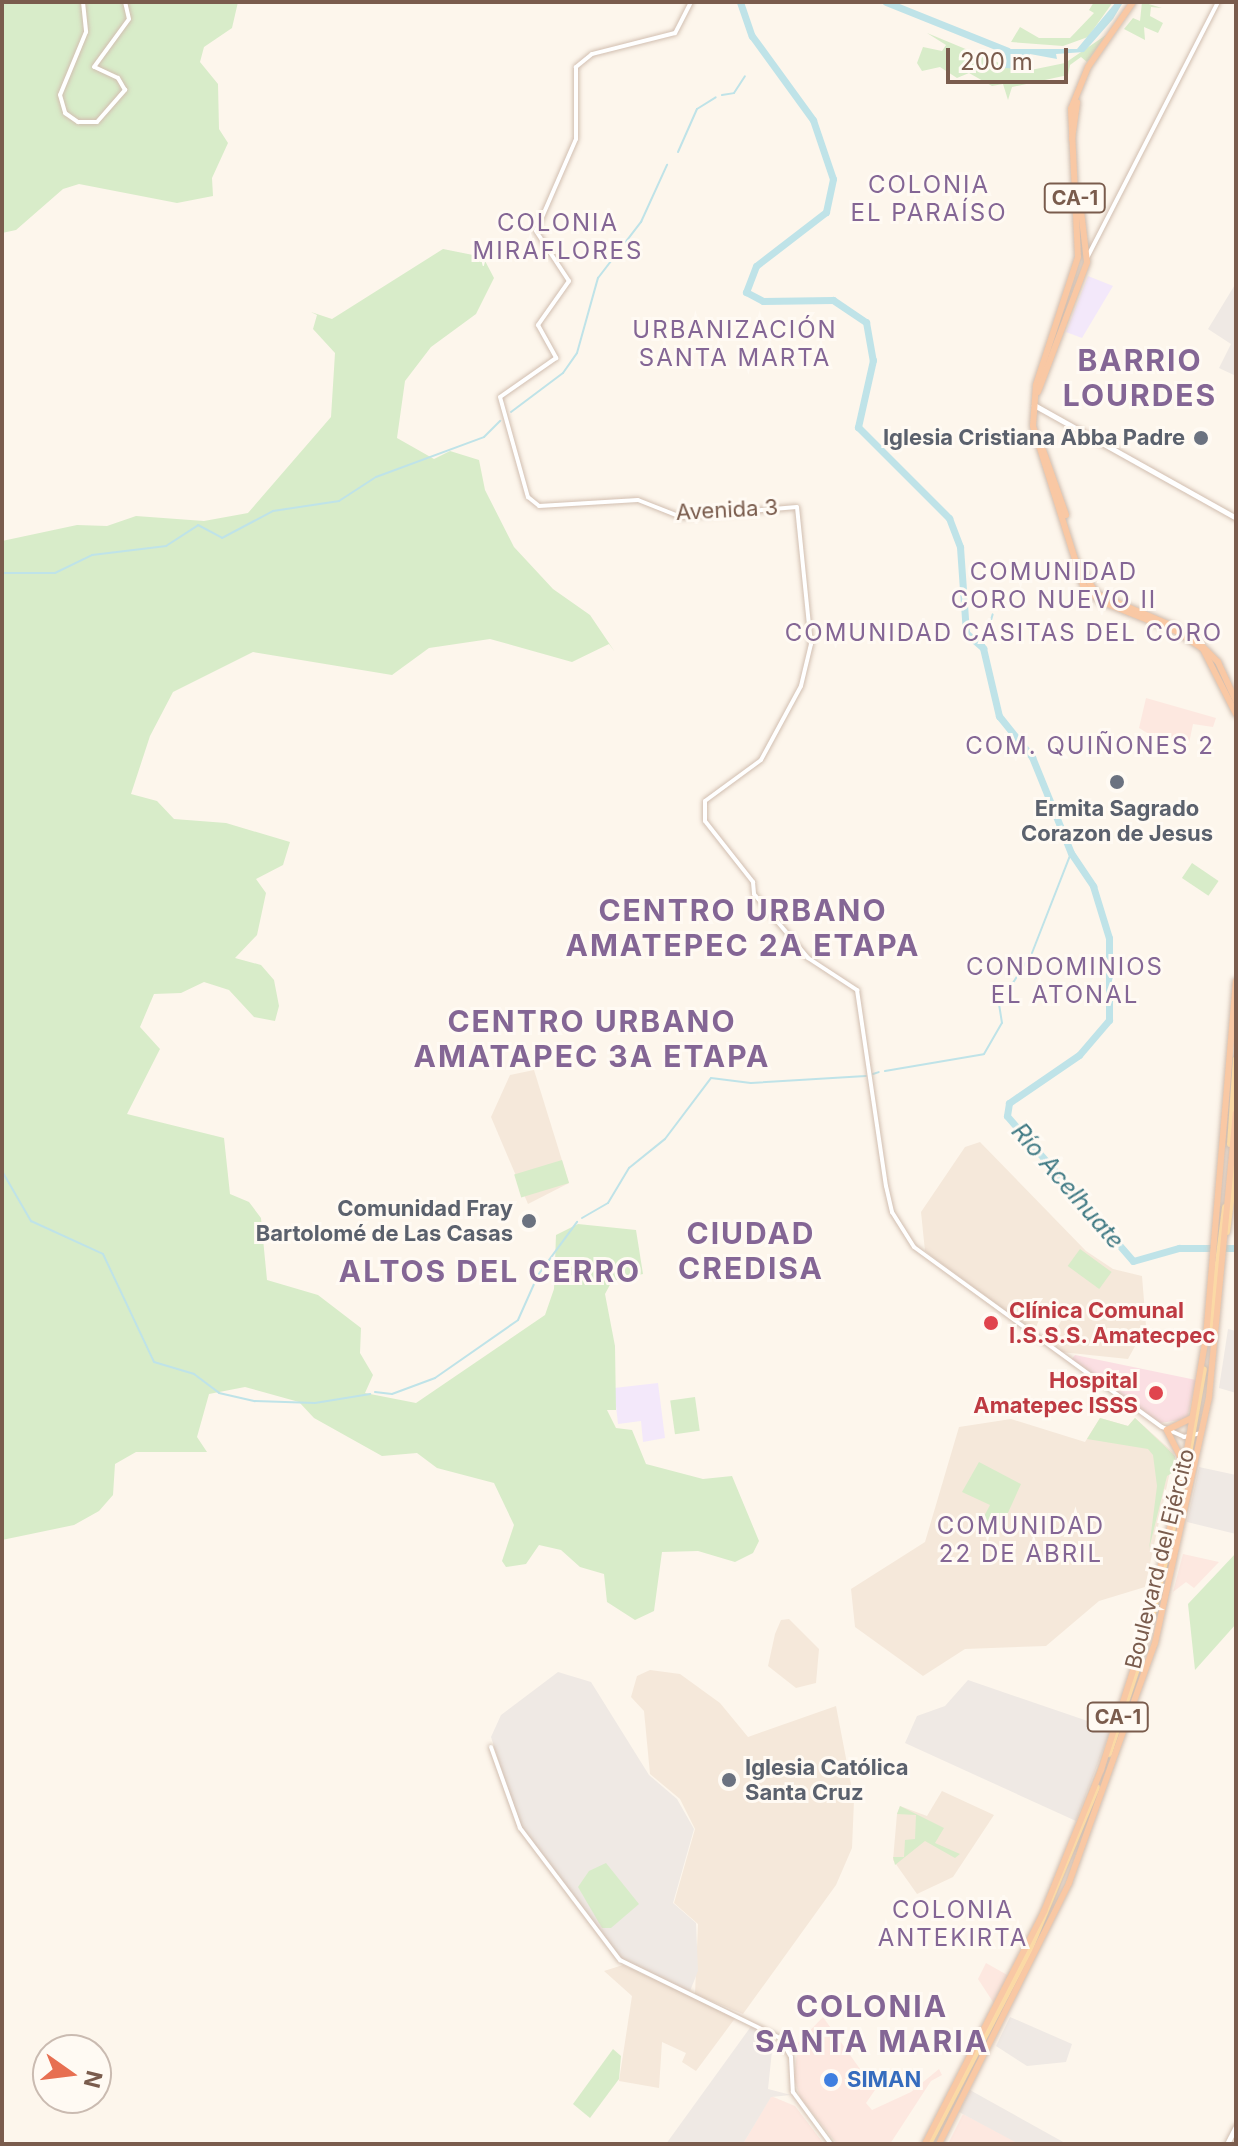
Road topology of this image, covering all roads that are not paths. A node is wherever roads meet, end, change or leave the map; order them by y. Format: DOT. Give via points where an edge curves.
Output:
graph roads {
  1 [pos="83,2"];
  2 [pos="125,2"];
  3 [pos="691,2"];
  4 [pos="1135,2"];
  5 [pos="1218,2"];
  6 [pos="1079,251"];
  7 [pos="1088,256"];
  8 [pos="1034,394"];
  9 [pos="1035,405"];
  10 [pos="1032,416"];
  11 [pos="1236,518"];
  12 [pos="1236,701"];
  13 [pos="1236,714"];
  14 [pos="1236,981"];
  15 [pos="1232,1046"];
  16 [pos="1236,1063"];
  17 [pos="1231,1081"];
  18 [pos="1236,1113"];
  19 [pos="1236,1163"];
  20 [pos="1223,1233"];
  21 [pos="1220,1260"];
  22 [pos="1193,1415"];
  23 [pos="1167,1430"];
  24 [pos="1197,1435"];
  25 [pos="1184,1466"];
  26 [pos="1159,1602"];
  27 [pos="491,1747"];
  28 [pos="1236,2126"];
  29 [pos="1228,2141"];
  30 [pos="831,2144"];
  31 [pos="927,2144"];
  32 [pos="938,2144"];
  1 -- 2 [label="street" via="86,32 60,95 65,113 78,122 97,122 125,90 118,78 94,67 129,19"];
  3 -- 23 [label="street, Avenida 3" via="675,33 579,61 576,139 536,231 569,281 538,325 556,358 500,397 536,505 633,500 681,517 797,507 811,644 801,686 761,760 703,807 705,821 808,958 857,990 886,1186 892,1212 914,1247"];
  4 -- 6 [label="highway, CA-1" via="1088,67 1068,120"];
  4 -- 7 [label="highway, CA-1" via="1090,71 1073,117 1073,157"];
  5 -- 7 [label="street"];
  6 -- 7 [label="highway"];
  6 -- 8 [label="highway, CA-1" via="1069,299"];
  7 -- 9 [label="highway, CA-1"];
  8 -- 9 [label="highway"];
  8 -- 10 [label="highway, CA-1"];
  9 -- 10 [label="highway"];
  9 -- 11 [label="main road"];
  9 -- 12 [label="highway, CA-1" via="1040,442 1087,584 1104,599 1192,636 1224,674"];
  10 -- 13 [label="highway, CA-1" via="1083,585 1100,601 1203,649"];
  14 -- 15 [label="highway, Boulevard del Ejército / CA-1"];
  15 -- 16 [label="street"];
  15 -- 17 [label="highway, Boulevard del Ejército / CA-1"];
  16 -- 17 [label="street"];
  16 -- 20 [label="main road"];
  17 -- 20 [label="highway, Boulevard del Ejército / CA-1"];
  18 -- 20 [label="highway, Boulevard del Ejército / CA-1"];
  19 -- 20 [label="main road, Boulevard del Ejército"];
  20 -- 21 [label="highway, Boulevard del Ejército / CA-1"];
  20 -- 21 [label="highway, Boulevard del Ejército / CA-1"];
  21 -- 22 [label="highway, Boulevard del Ejército / CA-1"];
  21 -- 24 [label="highway, Boulevard del Ejército / CA-1"];
  21 -- 24 [label="main road"];
  22 -- 23 [label="highway"];
  22 -- 24 [label="highway, Boulevard del Ejército / CA-1"];
  23 -- 24 [label="street"];
  23 -- 25 [label="highway"];
  24 -- 25 [label="highway, Boulevard del Ejército / CA-1"];
  24 -- 26 [label="main road"];
  24 -- 32 [label="highway, Boulevard del Ejército / CA-1" via="1155,1643 1102,1803 1040,1950"];
  25 -- 31 [label="highway, Boulevard del Ejército / CA-1" via="1143,1640 1097,1780 1014,1975"];
  26 -- 31 [label="main road" via="1070,1857"];
  26 -- 32 [label="main road" via="1082,1848"];
  27 -- 30 [label="street" via="520,1828 620,1960 780,2038 791,2057 793,2092"];
  28 -- 29 [label="main road"];
}
